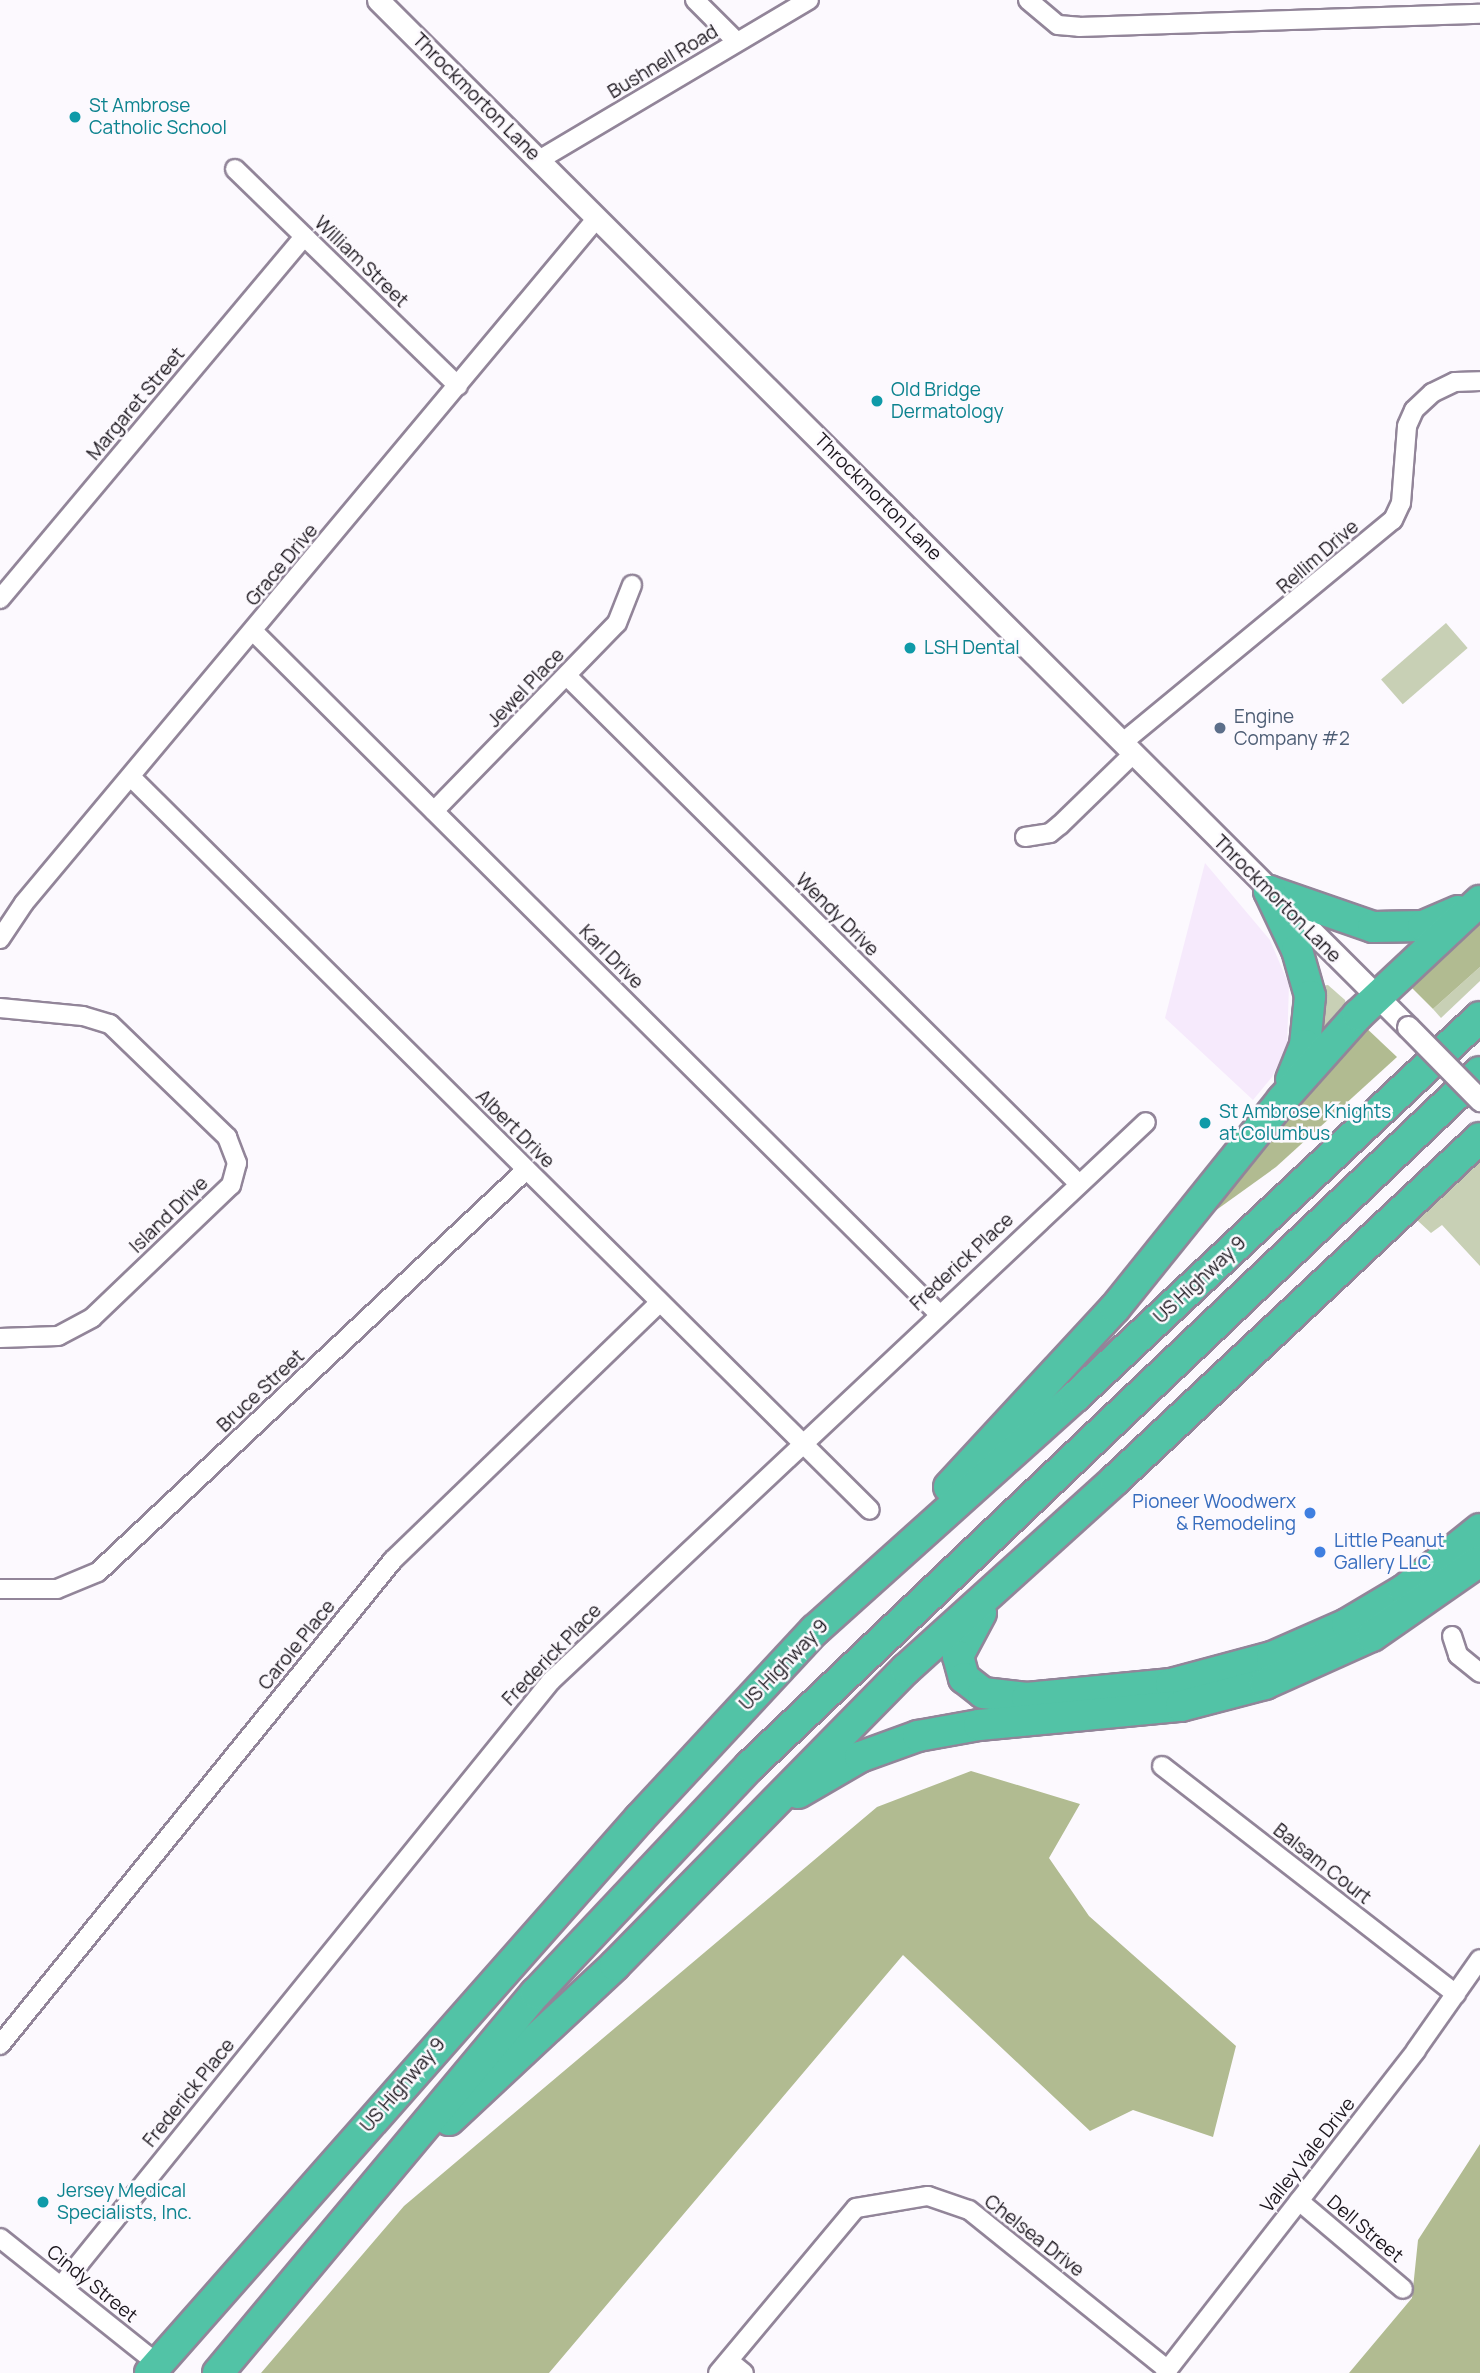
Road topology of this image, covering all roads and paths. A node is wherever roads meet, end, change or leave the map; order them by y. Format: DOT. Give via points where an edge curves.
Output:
graph roads {
  1 [pos="378,0"];
  2 [pos="695,0"];
  3 [pos="809,0"];
  4 [pos="1028,0"];
  5 [pos="1480,14"];
  6 [pos="737,42"];
  7 [pos="539,160"];
  8 [pos="235,169"];
  9 [pos="597,218"];
  10 [pos="304,237"];
  11 [pos="1480,381"];
  12 [pos="458,386"];
  13 [pos="632,585"];
  14 [pos="0,599"];
  15 [pos="254,632"];
  16 [pos="567,677"];
  17 [pos="1127,748"];
  18 [pos="132,778"];
  19 [pos="435,811"];
  20 [pos="1025,837"];
  21 [pos="1269,891"];
  22 [pos="1480,900"];
  23 [pos="0,939"];
  24 [pos="1375,997"];
  25 [pos="0,1008"];
  26 [pos="1480,1017"];
  27 [pos="1480,1072"];
  28 [pos="1282,1100"];
  29 [pos="1480,1100"];
  30 [pos="1146,1122"];
  31 [pos="1480,1138"];
  32 [pos="526,1170"];
  33 [pos="1078,1183"];
  34 [pos="660,1302"];
  35 [pos="938,1313"];
  36 [pos="0,1338"];
  37 [pos="802,1444"];
  38 [pos="870,1510"];
  39 [pos="1480,1528"];
  40 [pos="1480,1561"];
  41 [pos="1024,1562"];
  42 [pos="0,1589"];
  43 [pos="815,1630"];
  44 [pos="1452,1636"];
  45 [pos="1480,1673"];
  46 [pos="1162,1766"];
  47 [pos="681,1898"];
  48 [pos="1480,1959"];
  49 [pos="1455,1994"];
  50 [pos="0,2045"];
  51 [pos="1299,2201"];
  52 [pos="0,2238"];
  53 [pos="326,2240"];
  54 [pos="61,2287"];
  55 [pos="1403,2289"];
  56 [pos="724,2367"];
  57 [pos="159,2370"];
  58 [pos="1166,2371"];
  59 [pos="218,2373"];
  60 [pos="744,2373"];
  1 -- 7 [label="street, Throckmorton Lane"];
  2 -- 6 [label="street"];
  3 -- 6 [label="street, Bushnell Road"];
  4 -- 5 [label="street" via="1058,25 1079,27"];
  6 -- 7 [label="street, Bushnell Road"];
  7 -- 9 [label="street, Throckmorton Lane"];
  8 -- 10 [label="street, William Street"];
  9 -- 12 [label="street, Grace Drive"];
  9 -- 17 [label="street, Throckmorton Lane"];
  10 -- 12 [label="street, William Street"];
  10 -- 14 [label="street, Margaret Street"];
  11 -- 17 [label="street, Rellim Drive" via="1455,382 1432,393 1414,410 1407,426 1401,503 1393,520"];
  12 -- 15 [label="street, Grace Drive"];
  13 -- 16 [label="street, Jewel Place" via="617,623"];
  15 -- 18 [label="street, Grace Drive"];
  15 -- 19 [label="street, Karl Drive"];
  16 -- 19 [label="street, Jewel Place"];
  16 -- 33 [label="street, Wendy Drive"];
  17 -- 20 [label="street, Rellim Drive" via="1060,825 1050,833"];
  17 -- 21 [label="street, Throckmorton Lane"];
  18 -- 23 [label="street, Grace Drive" via="24,903"];
  18 -- 32 [label="street, Albert Drive"];
  19 -- 35 [label="street, Karl Drive"];
  21 -- 22 [label="highway" via="1354,923 1389,928 1441,920"];
  21 -- 24 [label="street, Throckmorton Lane"];
  21 -- 28 [label="highway" via="1297,950 1310,996 1305,1045"];
  22 -- 24 [label="highway"];
  24 -- 28 [label="highway"];
  24 -- 29 [label="street, Throckmorton Lane, bridge"];
  25 -- 36 [label="street, Island Drive" via="83,1016 110,1024 227,1138 237,1163 231,1185 92,1318 58,1336"];
  26 -- 43 [label="highway, US Highway 9" via="1075,1397"];
  27 -- 53 [label="highway" via="750,1766 536,1993"];
  28 -- 43 [label="highway" via="1115,1308"];
  30 -- 33 [label="street, Frederick Place"];
  31 -- 41 [label="highway"];
  32 -- 34 [label="street, Albert Drive"];
  32 -- 42 [label="street, Bruce Street" via="98,1572 71,1587"];
  33 -- 35 [label="street, Frederick Place"];
  34 -- 37 [label="street, Albert Drive"];
  34 -- 50 [label="street, Carole Place" via="393,1560"];
  35 -- 37 [label="street, Frederick Place"];
  37 -- 38 [label="street, Albert Drive"];
  37 -- 54 [label="street, Frederick Place" via="539,1694"];
  39 -- 41 [label="highway" via="1404,1590 1347,1624 1272,1657 1218,1674 1121,1691 1027,1699 991,1696 964,1678 958,1656 971,1626"];
  40 -- 47 [label="highway" via="1372,1636 1239,1692 1164,1709 961,1728 918,1736 867,1754 819,1779 783,1805"];
  41 -- 47 [label="highway" via="906,1669"];
  43 -- 57 [label="highway, US Highway 9" via="631,1828"];
  44 -- 45 [label="street" via="1458,1655"];
  46 -- 49 [label="street, Balsam Court"];
  47 -- 53 [label="highway"];
  48 -- 49 [label="street, Valley Vale Drive"];
  49 -- 51 [label="street, Valley Vale Drive"];
  51 -- 55 [label="street, Dell Street"];
  51 -- 58 [label="street, Valley Vale Drive"];
  52 -- 54 [label="street, Cindy Street"];
  53 -- 59 [label="highway"];
  54 -- 57 [label="street, Cindy Street"];
  56 -- 58 [label="street, Chelsea Drive" via="856,2208 928,2196 969,2210"];
  56 -- 60 [label="street"];
}
